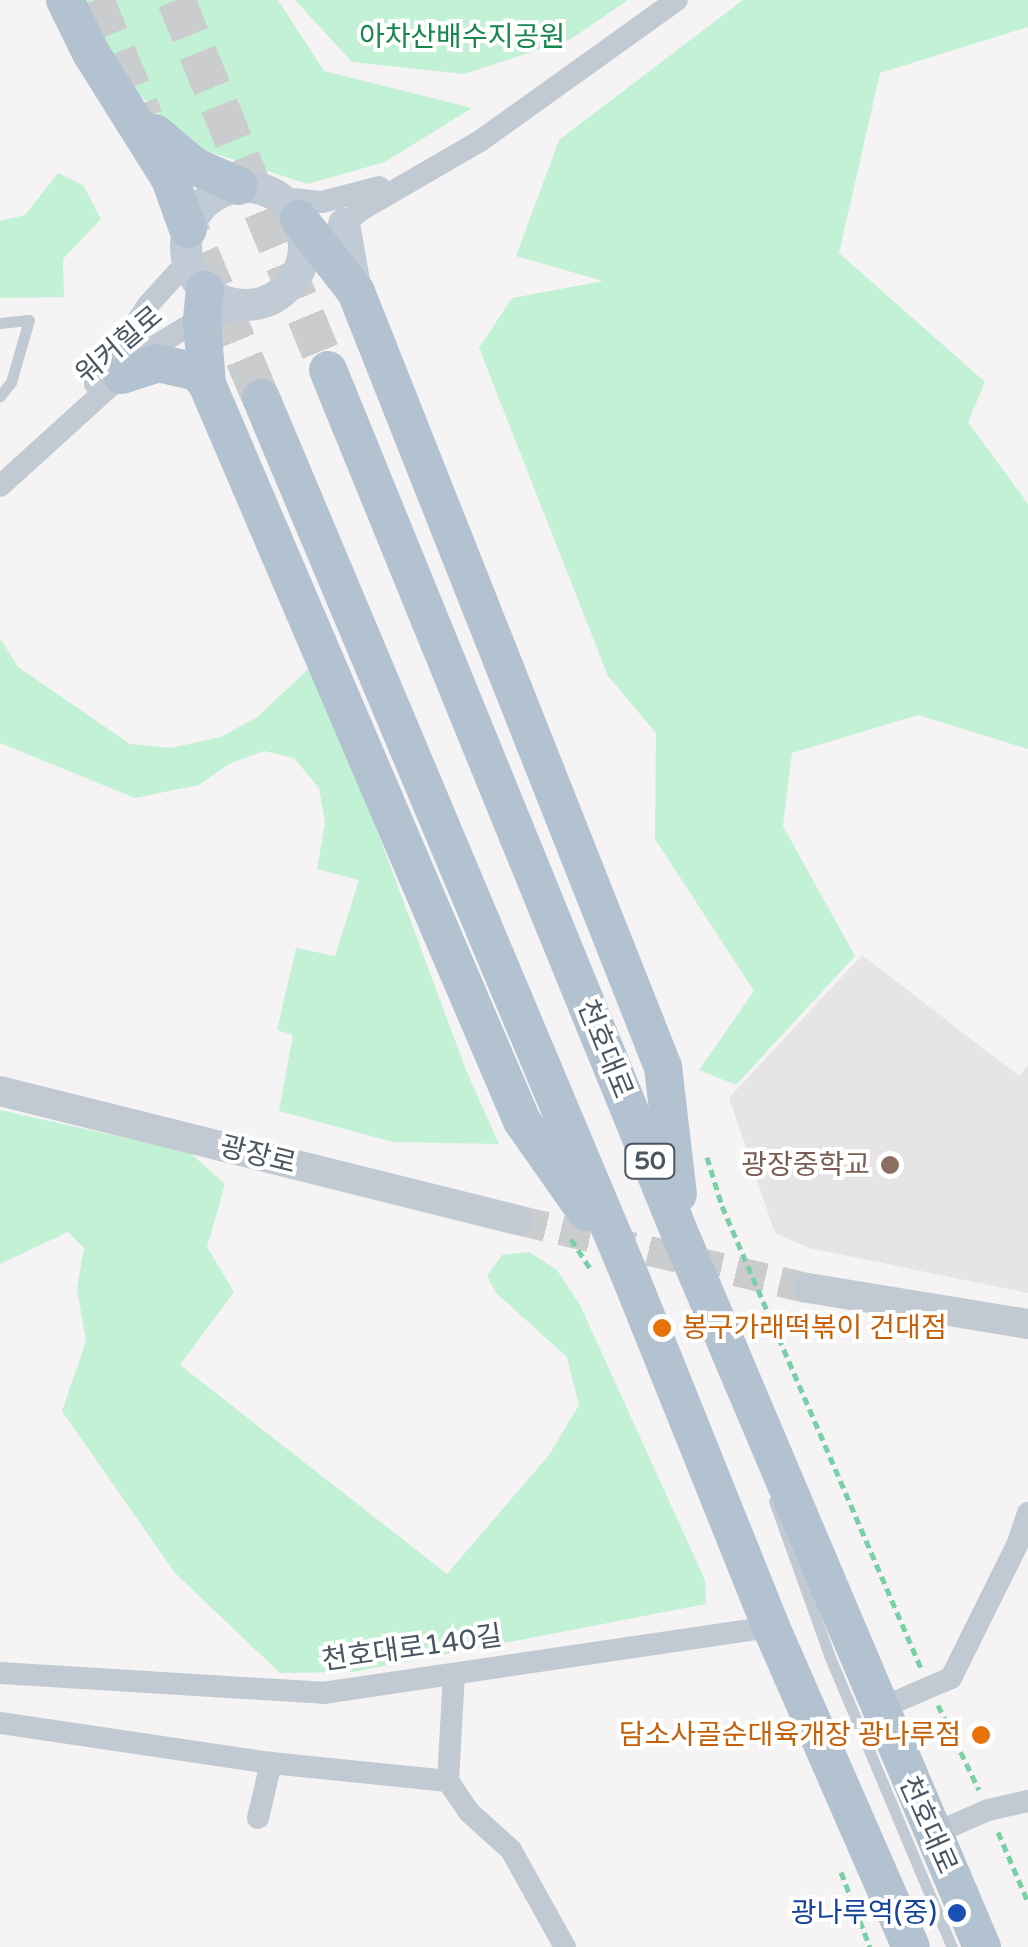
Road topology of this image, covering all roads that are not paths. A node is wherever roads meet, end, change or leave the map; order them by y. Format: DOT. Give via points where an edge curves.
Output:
graph roads {
  1 [pos="64,0"];
  2 [pos="678,0"];
  3 [pos="120,100"];
  4 [pos="435,168"];
  5 [pos="239,186"];
  6 [pos="310,229"];
  7 [pos="196,275"];
  8 [pos="0,322"];
  9 [pos="328,370"];
  10 [pos="122,375"];
  11 [pos="7,382"];
  12 [pos="207,384"];
  13 [pos="0,396"];
  14 [pos="261,398"];
  15 [pos="43,450"];
  16 [pos="4,480"];
  17 [pos="0,1091"];
  18 [pos="517,1220"];
  19 [pos="683,1242"];
  20 [pos="612,1274"];
  21 [pos="808,1288"];
  22 [pos="714,1313"];
  23 [pos="1028,1324"];
  24 [pos="759,1460"];
  25 [pos="766,1478"];
  26 [pos="1028,1513"];
  27 [pos="1017,1545"];
  28 [pos="1028,1570"];
  29 [pos="771,1627"];
  30 [pos="0,1673"];
  31 [pos="454,1674"];
  32 [pos="879,1709"];
  33 [pos="0,1723"];
  34 [pos="272,1763"];
  35 [pos="448,1782"];
  36 [pos="1028,1801"];
  37 [pos="258,1818"];
  38 [pos="933,1834"];
  39 [pos="909,1940"];
  40 [pos="565,1947"];
  41 [pos="952,1947"];
  42 [pos="982,1947"];
  1 -- 3 [label="main road"];
  2 -- 4 [label="street"];
  3 -- 5 [label="main road" via="179,156"];
  3 -- 7 [label="main road" via="170,179"];
  4 -- 6 [label="street"];
  4 -- 6 [label="street" via="337,200"];
  5 -- 6 [label="main road" via="258,188"];
  5 -- 7 [label="main road" via="212,196"];
  6 -- 7 [label="main road" via="287,288 274,298 244,306 226,302"];
  6 -- 19 [label="main road" via="356,292 662,1067"];
  7 -- 10 [label="street, 워커힐로" via="152,348"];
  7 -- 12 [label="main road"];
  7 -- 15 [label="street, 워커힐로" via="148,305"];
  8 -- 11 [label="lane" via="29,320"];
  9 -- 19 [label="main road, 천호대로 / 50"];
  10 -- 12 [label="main road" via="158,362 197,372"];
  10 -- 15 [label="street, 워커힐로"];
  11 -- 13 [label="lane"];
  12 -- 20 [label="main road" via="522,1121"];
  14 -- 20 [label="main road, 50"];
  15 -- 16 [label="street, 워커힐로"];
  17 -- 18 [label="street, 광장로"];
  19 -- 22 [label="main road, 천호대로 / 50"];
  20 -- 29 [label="main road, 50"];
  21 -- 23 [label="street"];
  22 -- 24 [label="lane"];
  22 -- 32 [label="main road, 천호대로 / 50"];
  25 -- 41 [label="lane" via="829,1655"];
  26 -- 27 [label="street"];
  27 -- 28 [label="street"];
  27 -- 32 [label="street" via="951,1678"];
  29 -- 31 [label="street, 천호대로140길"];
  29 -- 39 [label="main road, 50"];
  30 -- 31 [label="street, 천호대로140길" via="323,1693"];
  31 -- 35 [label="street"];
  32 -- 38 [label="main road, 천호대로 / 50"];
  33 -- 34 [label="street"];
  34 -- 35 [label="street"];
  34 -- 37 [label="street"];
  35 -- 40 [label="street" via="511,1850"];
  36 -- 38 [label="street"];
  38 -- 42 [label="main road, 천호대로 / 50"];
}
